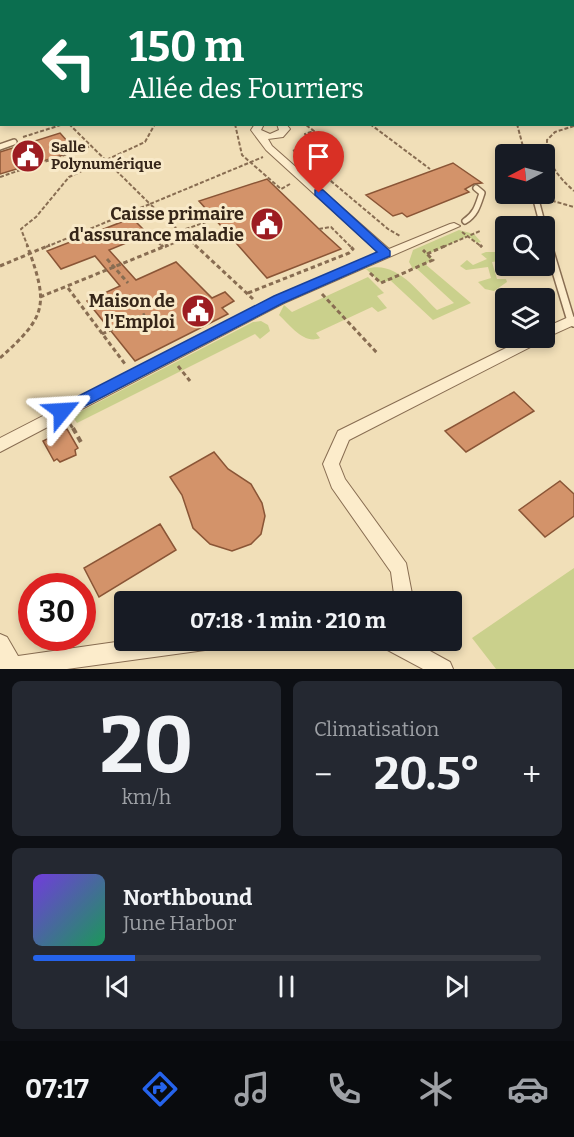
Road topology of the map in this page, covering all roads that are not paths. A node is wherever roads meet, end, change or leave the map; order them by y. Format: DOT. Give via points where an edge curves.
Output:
graph roads {
  1 [pos="257,128"];
  2 [pos="280,130"];
  3 [pos="14,142"];
  4 [pos="0,147"];
  5 [pos="272,155"];
  6 [pos="476,188"];
  7 [pos="460,224"];
  8 [pos="386,253"];
  9 [pos="555,269"];
  10 [pos="572,322"];
  11 [pos="555,329"];
  12 [pos="517,348"];
  13 [pos="0,445"];
  14 [pos="403,591"];
  15 [pos="0,644"];
  16 [pos="128,651"];
  17 [pos="409,651"];
  18 [pos="9,668"];
  19 [pos="442,669"];
  1 -- 2 [label="street" via="271,137"];
  1 -- 5 [label="street"];
  2 -- 5 [label="street"];
  3 -- 4 [label="lane"];
  5 -- 8 [label="street"];
  6 -- 7 [label="lane" via="482,193 477,210"];
  7 -- 8 [label="street"];
  8 -- 13 [label="street" via="312,284"];
  9 -- 10 [label="lane"];
  10 -- 11 [label="street"];
  12 -- 14 [label="street" via="343,436 331,464 338,483 400,569"];
  15 -- 18 [label="street" via="9,657"];
  16 -- 18 [label="street"];
  17 -- 19 [label="street"];
}
